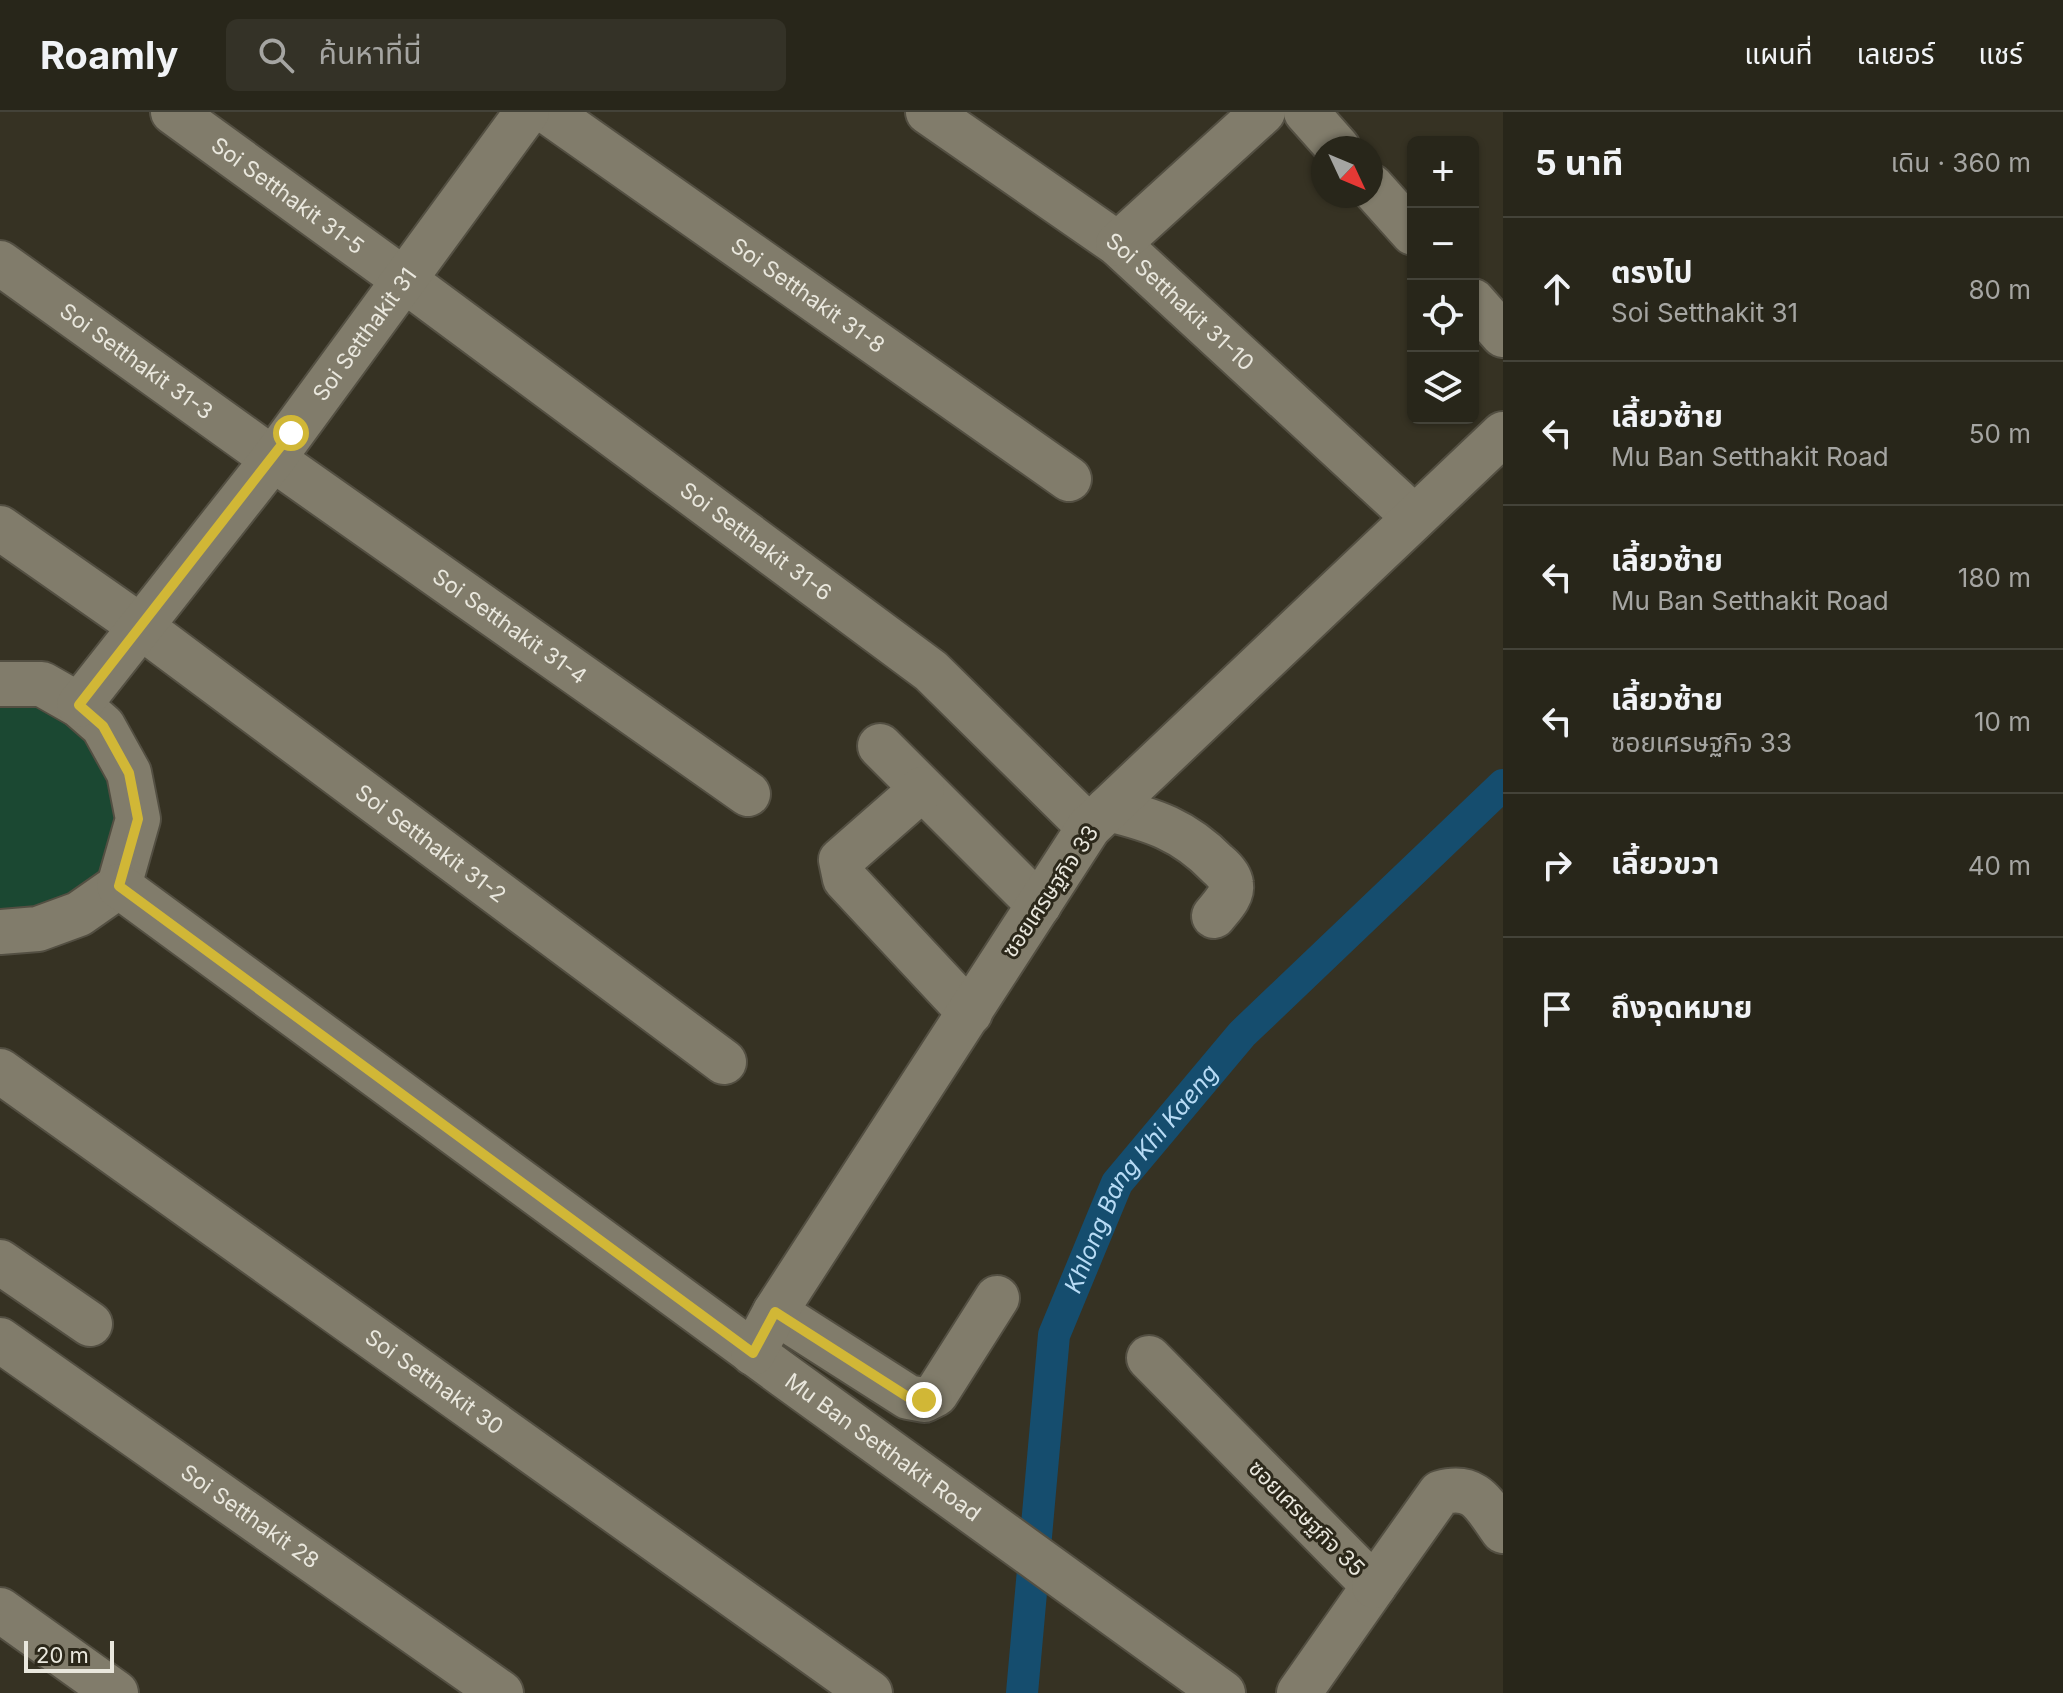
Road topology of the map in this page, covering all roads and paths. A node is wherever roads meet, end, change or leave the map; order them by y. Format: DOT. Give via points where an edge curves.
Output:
graph roads {
  1 [pos="173,112"];
  2 [pos="527,112"];
  3 [pos="548,112"];
  4 [pos="928,112"];
  5 [pos="1263,112"];
  6 [pos="1306,112"];
  7 [pos="1327,136"];
  8 [pos="1383,199"];
  9 [pos="1407,226"];
  10 [pos="1118,244"];
  11 [pos="0,263"];
  12 [pos="403,279"];
  13 [pos="1479,308"];
  14 [pos="1503,335"];
  15 [pos="1503,434"];
  16 [pos="273,459"];
  17 [pos="1069,479"];
  18 [pos="1414,517"];
  19 [pos="0,528"];
  20 [pos="140,626"];
  21 [pos="0,684"];
  22 [pos="79,705"];
  23 [pos="880,746"];
  24 [pos="922,789"];
  25 [pos="748,794"];
  26 [pos="1098,818"];
  27 [pos="119,886"];
  28 [pos="1039,905"];
  29 [pos="1214,916"];
  30 [pos="0,932"];
  31 [pos="970,1013"];
  32 [pos="724,1062"];
  33 [pos="0,1071"];
  34 [pos="0,1262"];
  35 [pos="997,1298"];
  36 [pos="775,1312"];
  37 [pos="90,1324"];
  38 [pos="0,1340"];
  39 [pos="753,1353"];
  40 [pos="1149,1358"];
  41 [pos="1503,1531"];
  42 [pos="1374,1586"];
  43 [pos="0,1610"];
  44 [pos="116,1693"];
  45 [pos="501,1693"];
  46 [pos="870,1693"];
  47 [pos="1223,1693"];
  48 [pos="1299,1693"];
  1 -- 12 [label="street, Soi Setthakit 31-5"];
  2 -- 12 [label="street, Soi Setthakit 31"];
  3 -- 17 [label="street, Soi Setthakit 31-8"];
  4 -- 10 [label="street, Soi Setthakit 31-10"];
  5 -- 10 [label="street"];
  6 -- 7 [label="street"];
  8 -- 9 [label="street"];
  10 -- 18 [label="street, Soi Setthakit 31-10"];
  11 -- 16 [label="street, Soi Setthakit 31-3"];
  12 -- 16 [label="street, Soi Setthakit 31"];
  12 -- 26 [label="street, Soi Setthakit 31-6" via="931,671"];
  13 -- 14 [label="street"];
  15 -- 18 [label="street, ซอยเศรษฐกิจ 33"];
  16 -- 20 [label="street, Soi Setthakit 31"];
  16 -- 25 [label="street, Soi Setthakit 31-4"];
  18 -- 26 [label="street, ซอยเศรษฐกิจ 33"];
  19 -- 20 [label="street, Soi Setthakit 31-2"];
  20 -- 22 [label="street, Soi Setthakit 31"];
  20 -- 32 [label="street, Soi Setthakit 31-2"];
  21 -- 22 [label="street" via="42,684"];
  22 -- 27 [label="street" via="103,726 129,773 138,819"];
  23 -- 24 [label="street"];
  24 -- 28 [label="street"];
  24 -- 31 [label="street" via="841,860 845,879"];
  26 -- 28 [label="street, ซอยเศรษฐกิจ 33"];
  26 -- 29 [label="street" via="1164,824 1204,850 1231,884"];
  27 -- 30 [label="street" via="79,914 38,929"];
  27 -- 39 [label="street, Mu Ban Setthakit Road"];
  28 -- 31 [label="street, ซอยเศรษฐกิจ 33"];
  31 -- 36 [label="street, ซอยเศรษฐกิจ 33"];
  33 -- 46 [label="street, Soi Setthakit 30"];
  34 -- 37 [label="street"];
  35 -- 36 [label="street" via="936,1394 924,1400 908,1397"];
  36 -- 39 [label="street, ซอยเศรษฐกิจ 33"];
  38 -- 45 [label="street, Soi Setthakit 28"];
  39 -- 47 [label="street, Mu Ban Setthakit Road"];
  40 -- 42 [label="street, ซอยเศรษฐกิจ 35"];
  41 -- 42 [label="street" via="1470,1491 1440,1493"];
  42 -- 48 [label="street, ซอยเศรษฐกิจ 35"];
  43 -- 44 [label="street"];
}
